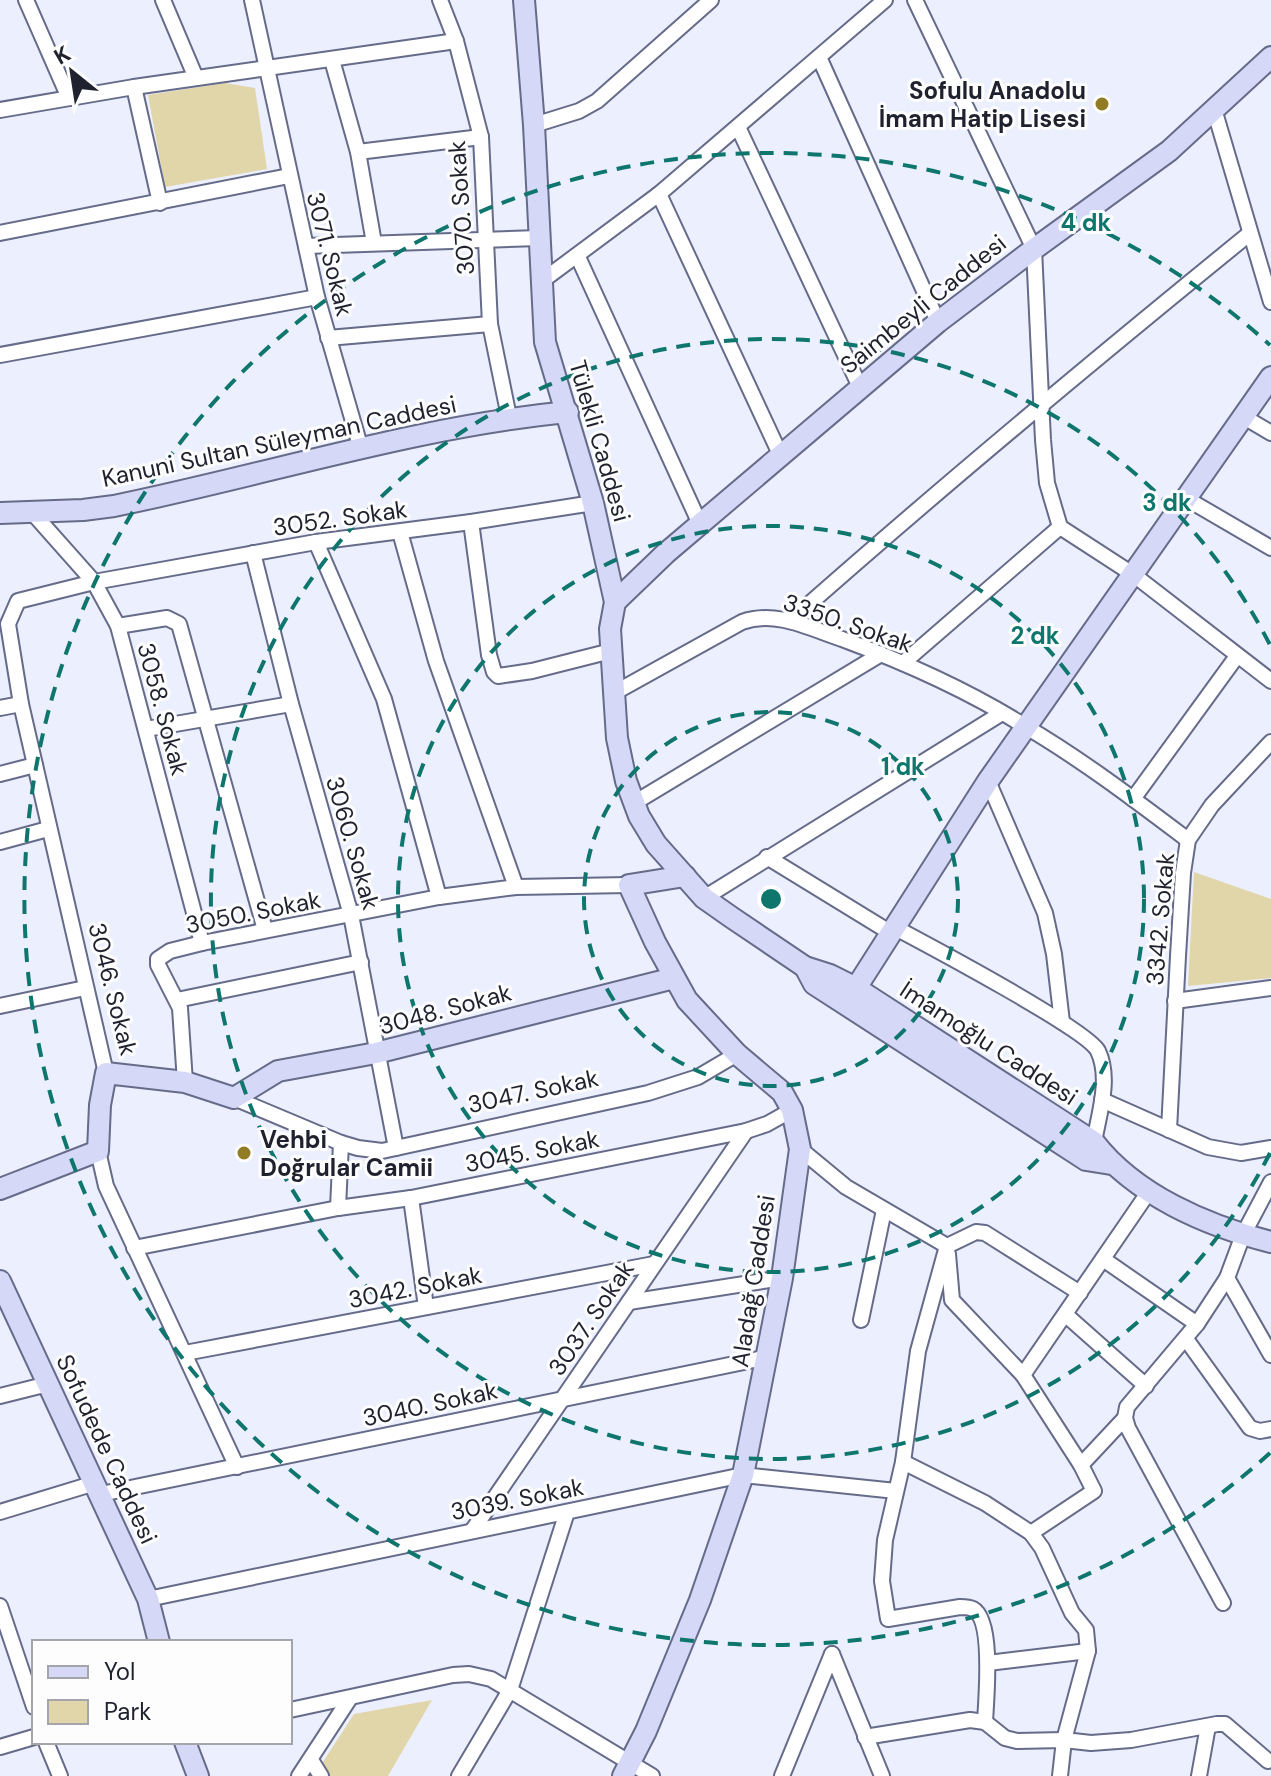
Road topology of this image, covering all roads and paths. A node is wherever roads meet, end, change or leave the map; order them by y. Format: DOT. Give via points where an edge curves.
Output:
graph roads {
  1 [pos="26,0"];
  2 [pos="163,0"];
  3 [pos="252,0"];
  4 [pos="440,0"];
  5 [pos="524,0"];
  6 [pos="711,0"];
  7 [pos="885,0"];
  8 [pos="915,0"];
  9 [pos="456,41"];
  10 [pos="819,57"];
  11 [pos="1271,57"];
  12 [pos="332,60"];
  13 [pos="266,69"];
  14 [pos="196,78"];
  15 [pos="134,87"];
  16 [pos="69,98"];
  17 [pos="1214,109"];
  18 [pos="0,110"];
  19 [pos="534,125"];
  20 [pos="738,127"];
  21 [pos="481,137"];
  22 [pos="358,152"];
  23 [pos="289,176"];
  24 [pos="659,194"];
  25 [pos="160,203"];
  26 [pos="0,233"];
  27 [pos="1249,234"];
  28 [pos="539,238"];
  29 [pos="487,240"];
  30 [pos="374,243"];
  31 [pos="306,246"];
  32 [pos="1034,249"];
  33 [pos="578,257"];
  34 [pos="542,281"];
  35 [pos="317,297"];
  36 [pos="1271,302"];
  37 [pos="938,322"];
  38 [pos="490,324"];
  39 [pos="328,338"];
  40 [pos="0,355"];
  41 [pos="1271,377"];
  42 [pos="860,387"];
  43 [pos="1040,404"];
  44 [pos="568,412"];
  45 [pos="509,417"];
  46 [pos="1244,417"];
  47 [pos="1271,433"];
  48 [pos="361,449"];
  49 [pos="780,454"];
  50 [pos="1187,499"];
  51 [pos="593,503"];
  52 [pos="31,511"];
  53 [pos="0,513"];
  54 [pos="471,522"];
  55 [pos="700,524"];
  56 [pos="1060,527"];
  57 [pos="400,532"];
  58 [pos="316,542"];
  59 [pos="1271,548"];
  60 [pos="253,553"];
  61 [pos="1134,575"];
  62 [pos="94,582"];
  63 [pos="615,602"];
  64 [pos="790,621"];
  65 [pos="118,626"];
  66 [pos="6,644"];
  67 [pos="611,651"];
  68 [pos="881,654"];
  69 [pos="1237,656"];
  70 [pos="903,663"];
  71 [pos="1271,681"];
  72 [pos="614,693"];
  73 [pos="21,704"];
  74 [pos="291,704"];
  75 [pos="0,708"];
  76 [pos="1002,713"];
  77 [pos="204,718"];
  78 [pos="1025,726"];
  79 [pos="146,729"];
  80 [pos="1271,742"];
  81 [pos="35,765"];
  82 [pos="0,774"];
  83 [pos="988,781"];
  84 [pos="1133,799"];
  85 [pos="634,803"];
  86 [pos="48,829"];
  87 [pos="1188,840"];
  88 [pos="0,842"];
  89 [pos="767,857"];
  90 [pos="685,876"];
  91 [pos="629,885"];
  92 [pos="516,887"];
  93 [pos="439,897"];
  94 [pos="704,898"];
  95 [pos="351,915"];
  96 [pos="265,930"];
  97 [pos="893,930"];
  98 [pos="202,943"];
  99 [pos="361,962"];
  100 [pos="805,967"];
  101 [pos="674,978"];
  102 [pos="85,988"];
  103 [pos="856,988"];
  104 [pos="1271,988"];
  105 [pos="177,1000"];
  106 [pos="1175,1001"];
  107 [pos="0,1006"];
  108 [pos="1062,1022"];
  109 [pos="376,1053"];
  110 [pos="737,1054"];
  111 [pos="106,1073"];
  112 [pos="185,1082"];
  113 [pos="234,1098"];
  114 [pos="1102,1100"];
  115 [pos="792,1110"];
  116 [pos="1169,1130"];
  117 [pos="746,1131"];
  118 [pos="1094,1142"];
  119 [pos="341,1143"];
  120 [pos="396,1148"];
  121 [pos="1271,1148"];
  122 [pos="800,1149"];
  123 [pos="98,1151"];
  124 [pos="1111,1164"];
  125 [pos="1271,1182"];
  126 [pos="0,1189"];
  127 [pos="1150,1190"];
  128 [pos="411,1198"];
  129 [pos="338,1208"];
  130 [pos="884,1210"];
  131 [pos="1243,1235"];
  132 [pos="1271,1242"];
  133 [pos="947,1246"];
  134 [pos="134,1248"];
  135 [pos="1103,1259"];
  136 [pos="654,1264"];
  137 [pos="782,1278"];
  138 [pos="1227,1278"];
  139 [pos="0,1281"];
  140 [pos="1080,1293"];
  141 [pos="629,1302"];
  142 [pos="426,1307"];
  143 [pos="1066,1315"];
  144 [pos="861,1320"];
  145 [pos="1197,1324"];
  146 [pos="1186,1339"];
  147 [pos="185,1353"];
  148 [pos="1271,1355"];
  149 [pos="768,1357"];
  150 [pos="1023,1375"];
  151 [pos="48,1384"];
  152 [pos="1146,1386"];
  153 [pos="0,1396"];
  154 [pos="562,1400"];
  155 [pos="1125,1418"];
  156 [pos="1271,1429"];
  157 [pos="903,1462"];
  158 [pos="1081,1465"];
  159 [pos="237,1467"];
  160 [pos="743,1475"];
  161 [pos="98,1488"];
  162 [pos="896,1491"];
  163 [pos="0,1512"];
  164 [pos="567,1512"];
  165 [pos="472,1531"];
  166 [pos="1031,1533"];
  167 [pos="148,1599"];
  168 [pos="1223,1603"];
  169 [pos="0,1606"];
  170 [pos="3,1626"];
  171 [pos="158,1640"];
  172 [pos="1088,1651"];
  173 [pos="988,1663"];
  174 [pos="510,1690"];
  175 [pos="350,1698"];
  176 [pos="32,1702"];
  177 [pos="292,1710"];
  178 [pos="985,1722"];
  179 [pos="1208,1726"];
  180 [pos="865,1737"];
  181 [pos="32,1738"];
  182 [pos="1064,1740"];
  183 [pos="47,1744"];
  184 [pos="186,1744"];
  185 [pos="0,1747"];
  186 [pos="1270,1759"];
  187 [pos="311,1760"];
  188 [pos="627,1769"];
  189 [pos="60,1776"];
  190 [pos="198,1776"];
  191 [pos="299,1776"];
  192 [pos="321,1776"];
  193 [pos="459,1776"];
  194 [pos="652,1776"];
  195 [pos="782,1776"];
  196 [pos="882,1776"];
  197 [pos="1060,1776"];
  198 [pos="1199,1776"];
  199 [pos="1260,1776"];
  1 -- 16 [label="street"];
  2 -- 14 [label="street"];
  3 -- 13 [label="street, 3071. Sokak"];
  4 -- 9 [label="street, 3070. Sokak"];
  5 -- 19 [label="main road, Tülekli Caddesi"];
  6 -- 19 [label="street" via="597,101"];
  7 -- 10 [label="street"];
  8 -- 32 [label="street"];
  9 -- 12 [label="street"];
  9 -- 21 [label="street, 3070. Sokak"];
  10 -- 20 [label="street"];
  10 -- 37 [label="street"];
  11 -- 17 [label="main road, Saimbeyli Caddesi"];
  12 -- 13 [label="street"];
  12 -- 22 [label="street"];
  13 -- 14 [label="street"];
  13 -- 23 [label="street, 3071. Sokak"];
  14 -- 15 [label="street"];
  15 -- 16 [label="street"];
  15 -- 25 [label="street"];
  16 -- 18 [label="street"];
  17 -- 27 [label="street"];
  17 -- 32 [label="main road, Saimbeyli Caddesi" via="1169,151"];
  19 -- 28 [label="main road, Tülekli Caddesi"];
  20 -- 24 [label="street"];
  20 -- 42 [label="street"];
  21 -- 22 [label="street"];
  21 -- 29 [label="street, 3070. Sokak"];
  22 -- 30 [label="street"];
  23 -- 25 [label="street"];
  23 -- 31 [label="street, 3071. Sokak"];
  24 -- 33 [label="street"];
  24 -- 49 [label="street"];
  25 -- 26 [label="street"];
  27 -- 36 [label="street"];
  27 -- 43 [label="street"];
  28 -- 29 [label="street"];
  28 -- 34 [label="main road, Tülekli Caddesi"];
  29 -- 30 [label="street"];
  29 -- 38 [label="street, 3070. Sokak"];
  30 -- 31 [label="street"];
  31 -- 35 [label="street, 3071. Sokak"];
  32 -- 37 [label="main road, Saimbeyli Caddesi"];
  32 -- 43 [label="street"];
  33 -- 34 [label="street"];
  33 -- 55 [label="street"];
  34 -- 44 [label="main road, Tülekli Caddesi" via="548,355"];
  35 -- 39 [label="street, 3071. Sokak"];
  35 -- 40 [label="street"];
  37 -- 42 [label="main road, Saimbeyli Caddesi"];
  38 -- 39 [label="street"];
  38 -- 45 [label="street, 3070. Sokak"];
  39 -- 48 [label="street, 3071. Sokak"];
  41 -- 46 [label="main road"];
  42 -- 49 [label="main road, Saimbeyli Caddesi"];
  43 -- 56 [label="street" via="1047,483"];
  43 -- 64 [label="street"];
  44 -- 45 [label="main road, Kanuni Sultan Süleyman Caddesi"];
  44 -- 51 [label="main road, Tülekli Caddesi"];
  45 -- 48 [label="main road, Kanuni Sultan Süleyman Caddesi"];
  46 -- 47 [label="street"];
  46 -- 50 [label="main road"];
  48 -- 52 [label="main road, Kanuni Sultan Süleyman Caddesi" via="114,506"];
  49 -- 55 [label="main road, Saimbeyli Caddesi"];
  50 -- 59 [label="street"];
  50 -- 61 [label="main road"];
  51 -- 54 [label="street, 3052. Sokak"];
  51 -- 63 [label="main road, Tülekli Caddesi"];
  52 -- 53 [label="main road, Kanuni Sultan Süleyman Caddesi"];
  52 -- 62 [label="street, 3058. Sokak"];
  54 -- 57 [label="street, 3052. Sokak"];
  54 -- 67 [label="street" via="489,655 498,676"];
  55 -- 63 [label="main road, Saimbeyli Caddesi"];
  56 -- 61 [label="street"];
  56 -- 70 [label="street"];
  57 -- 58 [label="street, 3052. Sokak"];
  57 -- 92 [label="street" via="436,661"];
  58 -- 60 [label="street, 3052. Sokak"];
  58 -- 93 [label="street" via="384,699"];
  60 -- 62 [label="street, 3052. Sokak"];
  60 -- 74 [label="street, 3060. Sokak"];
  61 -- 69 [label="street"];
  61 -- 78 [label="main road"];
  62 -- 65 [label="street, 3058. Sokak"];
  62 -- 66 [label="street, 3046. Sokak" via="18,601"];
  63 -- 67 [label="main road, Tülekli Caddesi"];
  64 -- 68 [label="street, 3350. Sokak"];
  64 -- 72 [label="street, 3350. Sokak" via="756,617 742,622"];
  65 -- 77 [label="street" via="167,618 179,624"];
  65 -- 79 [label="street, 3058. Sokak"];
  66 -- 73 [label="street, 3046. Sokak"];
  67 -- 72 [label="main road, Tülekli Caddesi"];
  68 -- 70 [label="street, 3350. Sokak"];
  68 -- 85 [label="street"];
  69 -- 71 [label="street"];
  69 -- 84 [label="street"];
  70 -- 76 [label="street, 3350. Sokak"];
  72 -- 85 [label="main road, Tülekli Caddesi" via="621,762"];
  73 -- 75 [label="street"];
  73 -- 81 [label="street, 3046. Sokak"];
  74 -- 77 [label="street"];
  74 -- 95 [label="street, 3060. Sokak"];
  76 -- 78 [label="street, 3350. Sokak"];
  76 -- 89 [label="street"];
  77 -- 79 [label="street"];
  77 -- 96 [label="street"];
  78 -- 83 [label="main road"];
  78 -- 84 [label="street, 3350. Sokak"];
  79 -- 98 [label="street, 3058. Sokak"];
  80 -- 87 [label="street, 3342. Sokak" via="1212,805"];
  81 -- 82 [label="street"];
  81 -- 86 [label="street, 3046. Sokak"];
  83 -- 97 [label="main road"];
  83 -- 108 [label="street" via="1045,913"];
  84 -- 87 [label="street, 3350. Sokak"];
  85 -- 90 [label="main road, Tülekli Caddesi" via="656,844"];
  86 -- 88 [label="street"];
  86 -- 102 [label="street, 3046. Sokak"];
  87 -- 106 [label="street, 3342. Sokak"];
  89 -- 94 [label="street"];
  89 -- 97 [label="street"];
  90 -- 91 [label="main road"];
  90 -- 94 [label="main road, İmamoğlu Caddesi"];
  91 -- 92 [label="street, 3050. Sokak"];
  91 -- 101 [label="main road, Aladağ Caddesi"];
  92 -- 93 [label="street, 3050. Sokak"];
  93 -- 95 [label="street, 3050. Sokak"];
  94 -- 100 [label="main road, İmamoğlu Caddesi"];
  95 -- 96 [label="street, 3050. Sokak"];
  95 -- 99 [label="street, 3060. Sokak"];
  96 -- 98 [label="street, 3050. Sokak"];
  97 -- 103 [label="main road"];
  97 -- 108 [label="street"];
  98 -- 105 [label="street, 3050. Sokak" via="158,959 159,971"];
  99 -- 105 [label="street"];
  99 -- 109 [label="street, 3060. Sokak"];
  100 -- 103 [label="main road, İmamoğlu Caddesi"];
  100 -- 124 [label="main road" via="814,984 1086,1160"];
  101 -- 109 [label="main road, 3048. Sokak"];
  101 -- 110 [label="main road, Aladağ Caddesi" via="687,1000"];
  102 -- 107 [label="street"];
  102 -- 111 [label="street, 3046. Sokak"];
  103 -- 118 [label="main road, İmamoğlu Caddesi"];
  104 -- 106 [label="street"];
  105 -- 112 [label="street, 3050. Sokak"];
  106 -- 116 [label="street, 3342. Sokak"];
  108 -- 114 [label="street" via="1099,1052"];
  109 -- 113 [label="main road, 3048. Sokak" via="278,1071"];
  109 -- 120 [label="street, 3060. Sokak"];
  110 -- 115 [label="main road, Aladağ Caddesi" via="782,1092"];
  110 -- 120 [label="street, 3047. Sokak" via="698,1077 648,1093"];
  111 -- 112 [label="main road, 3047. Sokak"];
  111 -- 123 [label="main road, 3046. Sokak"];
  112 -- 113 [label="main road, 3047. Sokak"];
  113 -- 119 [label="street, 3047. Sokak"];
  114 -- 116 [label="street"];
  114 -- 118 [label="street"];
  115 -- 117 [label="street, 3045. Sokak"];
  115 -- 122 [label="main road, Aladağ Caddesi"];
  116 -- 121 [label="street" via="1224,1151"];
  117 -- 128 [label="street, 3045. Sokak"];
  117 -- 136 [label="street, 3037. Sokak"];
  118 -- 124 [label="main road, İmamoğlu Caddesi"];
  119 -- 120 [label="street, 3047. Sokak" via="367,1150"];
  119 -- 129 [label="street"];
  122 -- 130 [label="street"];
  122 -- 137 [label="main road, Aladağ Caddesi"];
  123 -- 126 [label="main road"];
  123 -- 134 [label="street, 3046. Sokak" via="106,1186"];
  124 -- 127 [label="main road, İmamoğlu Caddesi"];
  125 -- 131 [label="street"];
  127 -- 131 [label="main road, İmamoğlu Caddesi"];
  127 -- 135 [label="street"];
  128 -- 129 [label="street, 3045. Sokak"];
  128 -- 142 [label="street"];
  129 -- 134 [label="street, 3045. Sokak"];
  130 -- 133 [label="street"];
  130 -- 144 [label="street"];
  131 -- 132 [label="main road, İmamoğlu Caddesi"];
  131 -- 138 [label="street"];
  133 -- 140 [label="street" via="985,1233"];
  133 -- 150 [label="street" via="952,1300"];
  133 -- 157 [label="street" via="918,1351"];
  134 -- 147 [label="street, 3046. Sokak"];
  135 -- 140 [label="street"];
  135 -- 145 [label="street"];
  136 -- 141 [label="street, 3037. Sokak"];
  136 -- 142 [label="street, 3042. Sokak"];
  137 -- 141 [label="street"];
  137 -- 149 [label="main road, Aladağ Caddesi"];
  138 -- 145 [label="street"];
  138 -- 148 [label="street"];
  139 -- 151 [label="main road, Sofudede Caddesi"];
  140 -- 143 [label="street"];
  141 -- 154 [label="street, 3037. Sokak"];
  142 -- 147 [label="street, 3042. Sokak"];
  143 -- 150 [label="street"];
  143 -- 152 [label="street"];
  145 -- 146 [label="street"];
  146 -- 152 [label="street"];
  146 -- 156 [label="street" via="1250,1428"];
  147 -- 159 [label="street, 3046. Sokak"];
  149 -- 154 [label="street, 3040. Sokak"];
  149 -- 160 [label="main road, Aladağ Caddesi"];
  150 -- 158 [label="street"];
  151 -- 153 [label="street"];
  151 -- 161 [label="main road, Sofudede Caddesi"];
  152 -- 155 [label="street" via="1127,1407"];
  154 -- 159 [label="street, 3040. Sokak"];
  154 -- 165 [label="street, 3037. Sokak"];
  155 -- 158 [label="street"];
  155 -- 168 [label="street"];
  157 -- 162 [label="street"];
  157 -- 166 [label="street"];
  158 -- 166 [label="street" via="1094,1491"];
  159 -- 161 [label="street, 3040. Sokak"];
  160 -- 162 [label="street, 3039. Sokak"];
  160 -- 164 [label="street, 3039. Sokak"];
  160 -- 188 [label="main road, Aladağ Caddesi" via="700,1600"];
  161 -- 163 [label="street, 3040. Sokak"];
  161 -- 167 [label="main road, Sofudede Caddesi"];
  162 -- 173 [label="street" via="883,1562 888,1619 971,1607 980,1619"];
  164 -- 165 [label="street, 3039. Sokak"];
  164 -- 174 [label="street"];
  165 -- 167 [label="street, 3039. Sokak"];
  166 -- 172 [label="street" via="1086,1630"];
  167 -- 171 [label="main road, Sofudede Caddesi"];
  169 -- 170 [label="street"];
  170 -- 176 [label="street"];
  172 -- 173 [label="street"];
  172 -- 182 [label="street"];
  173 -- 178 [label="street"];
  174 -- 175 [label="street" via="469,1674"];
  174 -- 188 [label="street"];
  174 -- 193 [label="street"];
  175 -- 177 [label="street"];
  175 -- 187 [label="street"];
  178 -- 180 [label="street" via="957,1721"];
  178 -- 182 [label="street" via="1017,1741"];
  179 -- 182 [label="street" via="1110,1742"];
  179 -- 186 [label="street" via="1225,1724"];
  179 -- 198 [label="street"];
  180 -- 195 [label="street" via="832,1654"];
  180 -- 196 [label="street"];
  181 -- 185 [label="street"];
  182 -- 197 [label="street"];
  183 -- 189 [label="street"];
  184 -- 190 [label="main road"];
  186 -- 199 [label="street"];
  187 -- 191 [label="street"];
  187 -- 192 [label="street"];
  188 -- 194 [label="street"];
}
